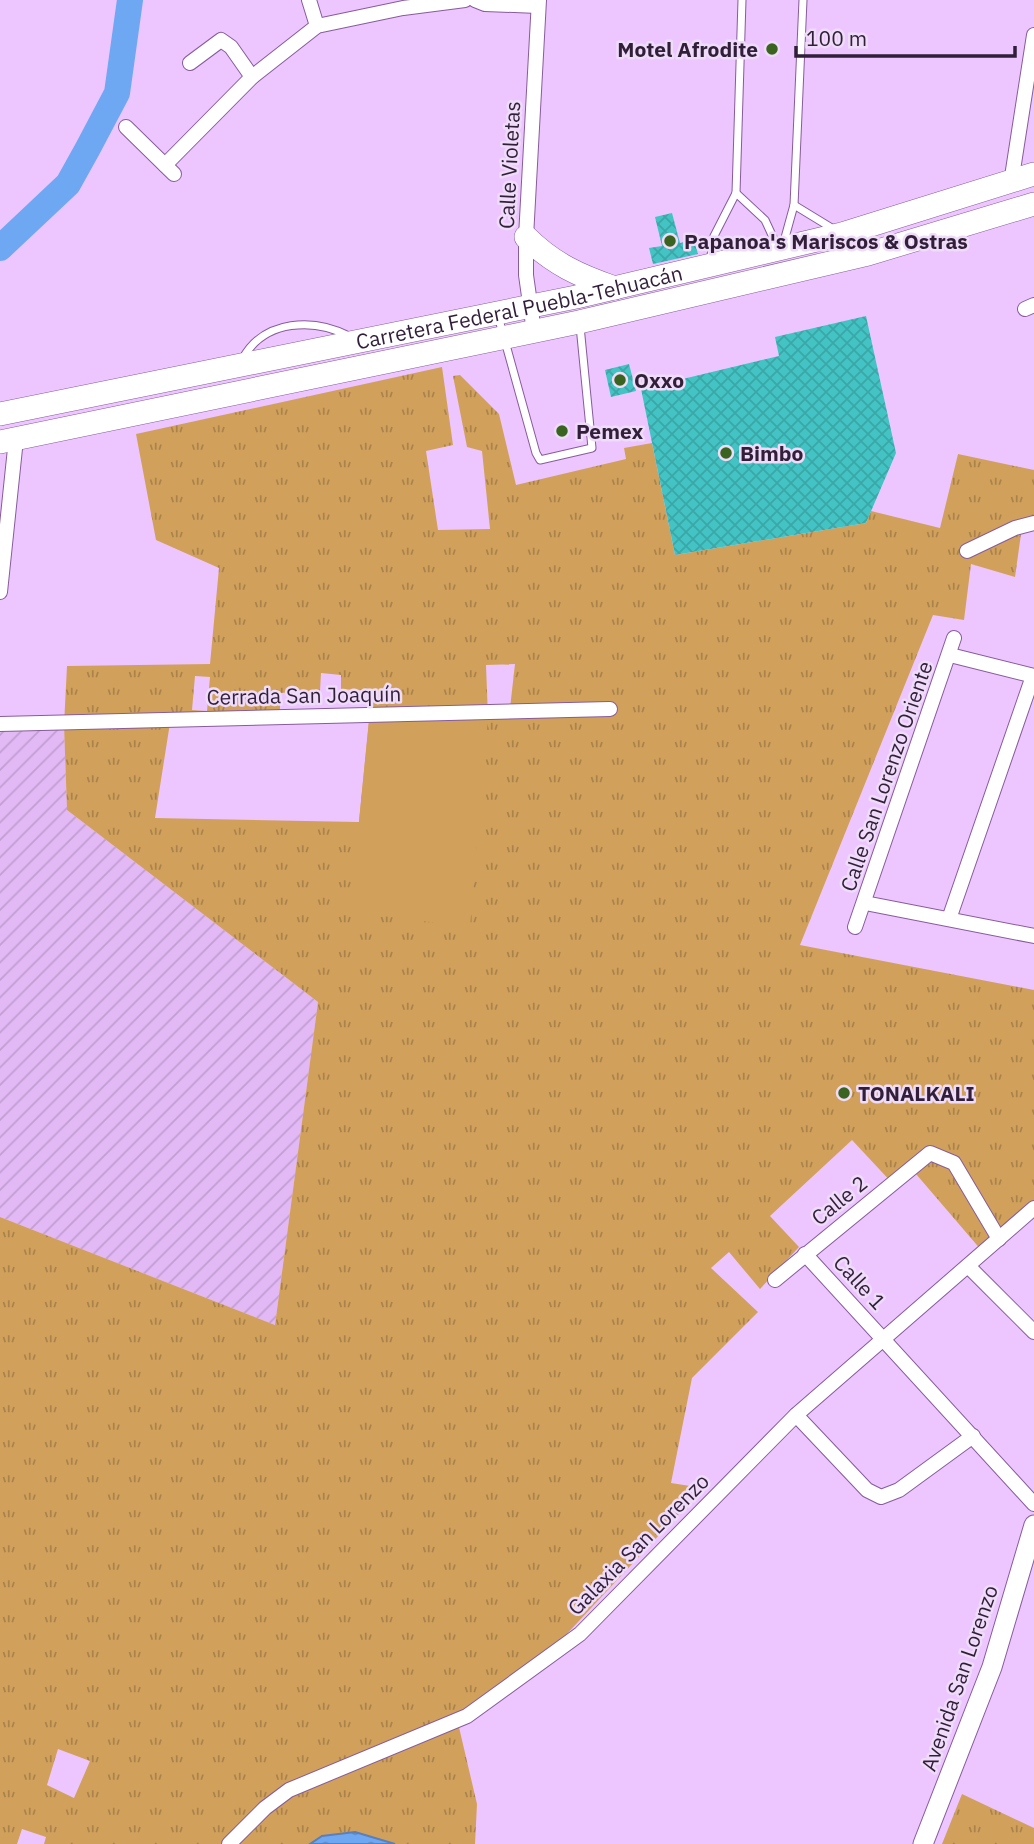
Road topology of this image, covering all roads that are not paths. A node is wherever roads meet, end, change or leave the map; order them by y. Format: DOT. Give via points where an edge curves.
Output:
graph roads {
  1 [pos="309,0"];
  2 [pos="465,0"];
  3 [pos="742,0"];
  4 [pos="803,0"];
  5 [pos="482,1"];
  6 [pos="538,3"];
  7 [pos="402,4"];
  8 [pos="317,26"];
  9 [pos="1034,35"];
  10 [pos="190,63"];
  11 [pos="253,77"];
  12 [pos="126,127"];
  13 [pos="1034,174"];
  14 [pos="1011,183"];
  15 [pos="736,193"];
  16 [pos="1034,204"];
  17 [pos="794,205"];
  18 [pos="842,234"];
  19 [pos="526,237"];
  20 [pos="781,249"];
  21 [pos="710,266"];
  22 [pos="615,288"];
  23 [pos="576,297"];
  24 [pos="529,305"];
  25 [pos="498,312"];
  26 [pos="579,322"];
  27 [pos="534,332"];
  28 [pos="503,339"];
  29 [pos="0,414"];
  30 [pos="8,441"];
  31 [pos="1034,523"];
  32 [pos="967,551"];
  33 [pos="0,592"];
  34 [pos="954,638"];
  35 [pos="950,655"];
  36 [pos="1034,676"];
  37 [pos="610,709"];
  38 [pos="0,724"];
  39 [pos="865,903"];
  40 [pos="948,919"];
  41 [pos="855,927"];
  42 [pos="1034,936"];
  43 [pos="1034,1208"];
  44 [pos="999,1239"];
  45 [pos="805,1254"];
  46 [pos="968,1266"];
  47 [pos="775,1280"];
  48 [pos="1034,1332"];
  49 [pos="883,1338"];
  50 [pos="796,1415"];
  51 [pos="973,1436"];
  52 [pos="1034,1504"];
  53 [pos="1032,1538"];
  54 [pos="229,1844"];
  55 [pos="923,1844"];
  1 -- 8 [label="street"];
  2 -- 7 [label="street"];
  3 -- 15 [label="lane"];
  4 -- 17 [label="lane"];
  5 -- 6 [label="street"];
  6 -- 19 [label="street, Calle Violetas"];
  7 -- 8 [label="street"];
  8 -- 11 [label="street"];
  9 -- 14 [label="street"];
  10 -- 11 [label="street" via="221,40"];
  11 -- 12 [label="street" via="169,170"];
  13 -- 14 [label="main road, Carretera Federal Puebla-Tehuacán"];
  14 -- 18 [label="main road, Carretera Federal Puebla-Tehuacán"];
  15 -- 20 [label="lane" via="765,220"];
  15 -- 21 [label="lane" via="714,236"];
  16 -- 26 [label="main road, Carretera Federal Puebla-Tehuacán" via="868,254"];
  17 -- 18 [label="lane"];
  17 -- 20 [label="lane"];
  18 -- 20 [label="main road, Carretera Federal Puebla-Tehuacán"];
  19 -- 22 [label="main road" via="570,272"];
  19 -- 24 [label="street, Calle Violetas"];
  20 -- 21 [label="main road, Carretera Federal Puebla-Tehuacán"];
  21 -- 22 [label="main road, Carretera Federal Puebla-Tehuacán"];
  22 -- 23 [label="main road, Carretera Federal Puebla-Tehuacán"];
  23 -- 24 [label="main road, Carretera Federal Puebla-Tehuacán"];
  23 -- 26 [label="lane"];
  24 -- 25 [label="main road, Carretera Federal Puebla-Tehuacán"];
  24 -- 27 [label="street, Calle Violetas"];
  25 -- 28 [label="lane"];
  25 -- 29 [label="main road, Carretera Federal Puebla-Tehuacán"];
  26 -- 27 [label="main road, Carretera Federal Puebla-Tehuacán"];
  26 -- 28 [label="lane" via="594,442 584,453 541,460"];
  27 -- 28 [label="main road, Carretera Federal Puebla-Tehuacán"];
  28 -- 30 [label="main road, Carretera Federal Puebla-Tehuacán"];
  30 -- 33 [label="street"];
  31 -- 32 [label="street"];
  34 -- 35 [label="street, Calle San Lorenzo Oriente"];
  35 -- 36 [label="street"];
  35 -- 39 [label="street, Calle San Lorenzo Oriente"];
  36 -- 40 [label="street"];
  37 -- 38 [label="street, Cerrada San Joaquín"];
  39 -- 40 [label="street"];
  39 -- 41 [label="street, Calle San Lorenzo Oriente"];
  40 -- 42 [label="street"];
  43 -- 44 [label="street, Galaxia San Lorenzo"];
  44 -- 45 [label="street, Calle 2" via="954,1163 930,1153"];
  44 -- 46 [label="street, Galaxia San Lorenzo"];
  45 -- 47 [label="street, Calle 2"];
  45 -- 49 [label="street, Calle 1"];
  46 -- 48 [label="street"];
  46 -- 49 [label="street, Galaxia San Lorenzo"];
  49 -- 50 [label="street, Galaxia San Lorenzo"];
  49 -- 51 [label="street, Calle 1"];
  50 -- 51 [label="street" via="867,1490 881,1497 899,1490"];
  50 -- 54 [label="street, Galaxia San Lorenzo" via="580,1634 467,1716 289,1790"];
  51 -- 52 [label="street, Calle 1"];
  53 -- 55 [label="street, Avenida San Lorenzo" via="992,1667"];
}
